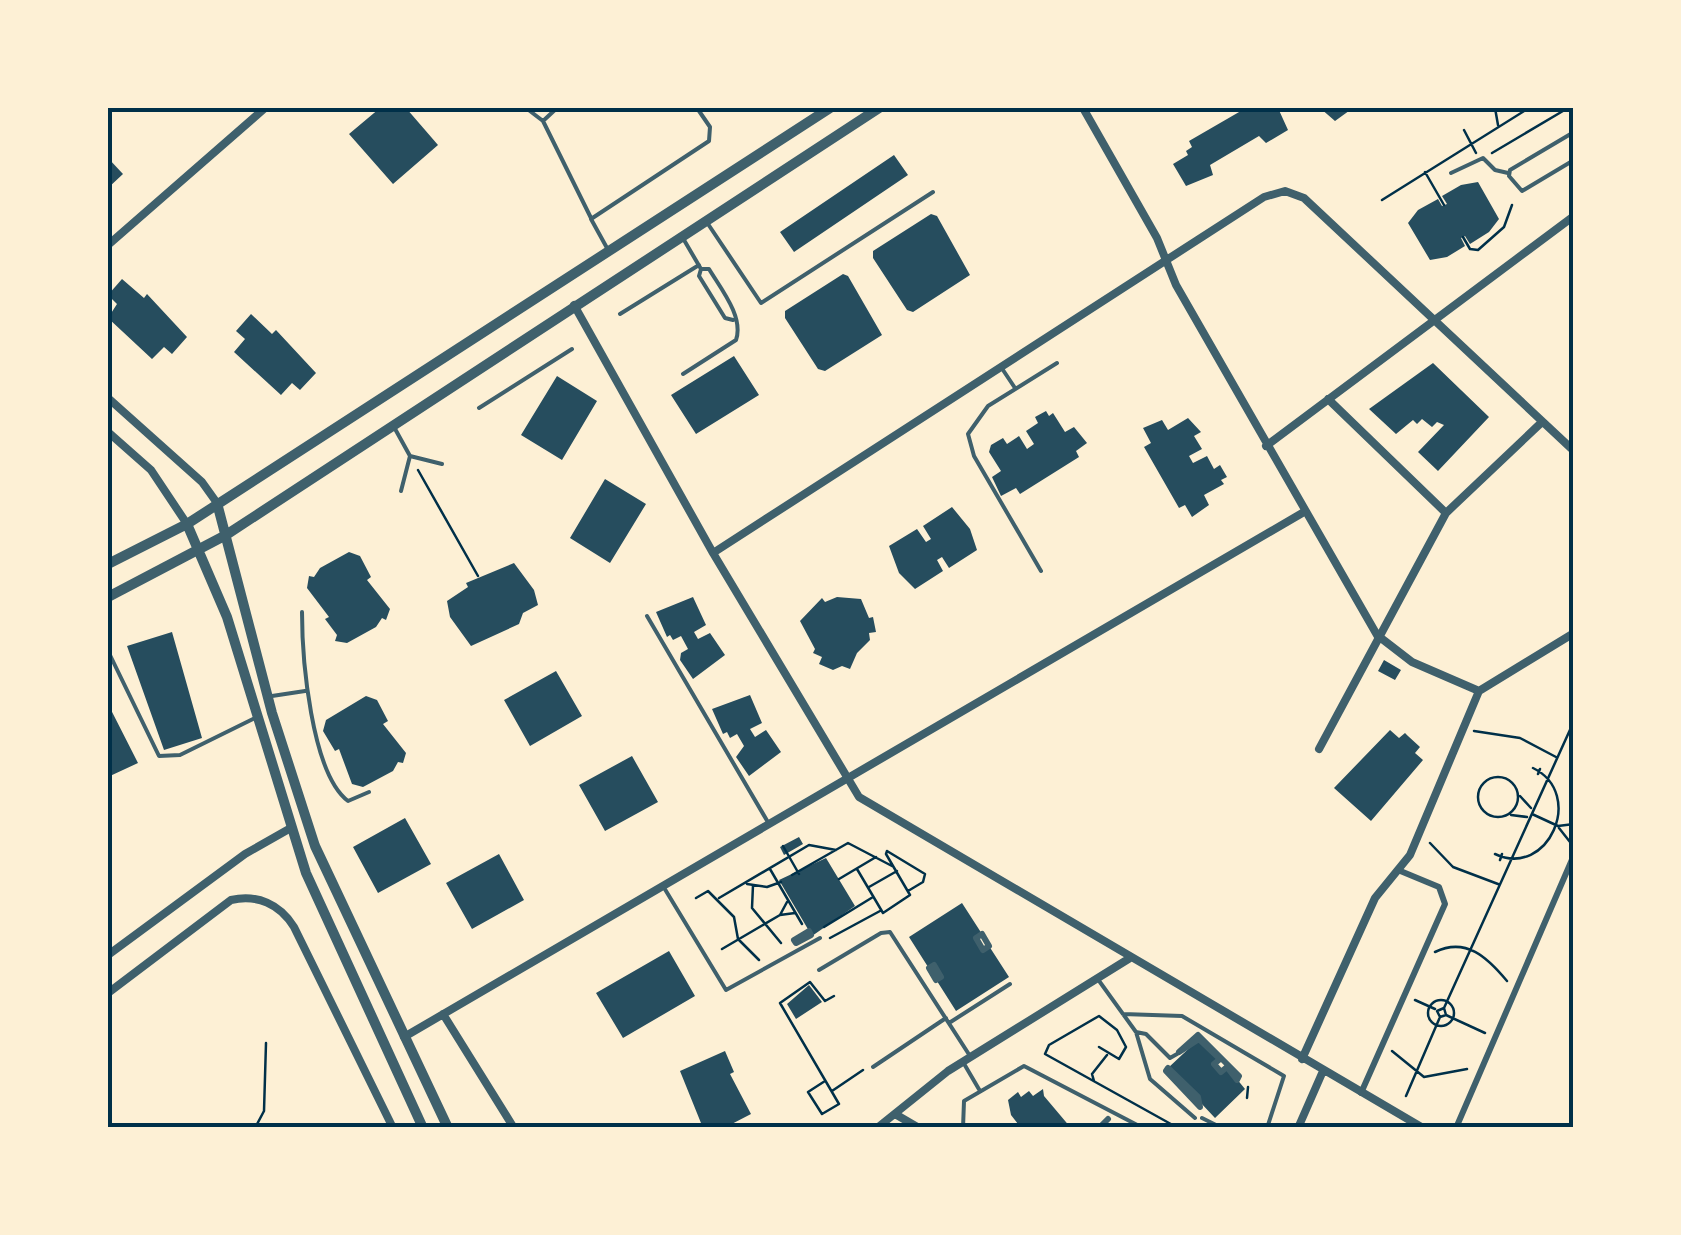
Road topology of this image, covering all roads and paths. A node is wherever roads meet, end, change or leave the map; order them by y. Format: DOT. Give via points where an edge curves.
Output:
graph roads {
  1 [pos="265,108"];
  2 [pos="526,108"];
  3 [pos="557,108"];
  4 [pos="697,108"];
  5 [pos="830,108"];
  6 [pos="879,108"];
  7 [pos="1083,108"];
  8 [pos="1494,108"];
  9 [pos="1530,108"];
  10 [pos="1569,108"];
  11 [pos="1574,116"];
  12 [pos="543,121"];
  13 [pos="1499,126"];
  14 [pos="1464,130"];
  15 [pos="1574,132"];
  16 [pos="1471,143"];
  17 [pos="1481,158"];
  18 [pos="1574,160"];
  19 [pos="1426,172"];
  20 [pos="1451,173"];
  21 [pos="1508,173"];
  22 [pos="933,192"];
  23 [pos="1382,200"];
  24 [pos="1444,205"];
  25 [pos="1512,205"];
  26 [pos="1574,216"];
  27 [pos="592,219"];
  28 [pos="706,221"];
  29 [pos="682,236"];
  30 [pos="1463,237"];
  31 [pos="108,246"];
  32 [pos="610,252"];
  33 [pos="1165,262"];
  34 [pos="699,267"];
  35 [pos="562,283"];
  36 [pos="574,304"];
  37 [pos="620,314"];
  38 [pos="734,320"];
  39 [pos="1434,320"];
  40 [pos="572,349"];
  41 [pos="1056,363"];
  42 [pos="1001,367"];
  43 [pos="683,374"];
  44 [pos="1015,389"];
  45 [pos="108,398"];
  46 [pos="1328,399"];
  47 [pos="479,408"];
  48 [pos="1542,422"];
  49 [pos="391,423"];
  50 [pos="108,432"];
  51 [pos="1266,446"];
  52 [pos="1574,451"];
  53 [pos="410,456"];
  54 [pos="442,464"];
  55 [pos="402,491"];
  56 [pos="217,503"];
  57 [pos="1304,512"];
  58 [pos="1446,513"];
  59 [pos="186,524"];
  60 [pos="226,535"];
  61 [pos="199,550"];
  62 [pos="713,553"];
  63 [pos="108,564"];
  64 [pos="1041,571"];
  65 [pos="478,576"];
  66 [pos="108,597"];
  67 [pos="302,612"];
  68 [pos="647,616"];
  69 [pos="1574,633"];
  70 [pos="1376,635"];
  71 [pos="108,651"];
  72 [pos="306,690"];
  73 [pos="1479,690"];
  74 [pos="268,697"];
  75 [pos="254,718"];
  76 [pos="1574,721"];
  77 [pos="1473,732"];
  78 [pos="1318,749"];
  79 [pos="1556,757"];
  80 [pos="1533,768"];
  81 [pos="1547,776"];
  82 [pos="845,780"];
  83 [pos="1517,791"];
  84 [pos="369,792"];
  85 [pos="1531,813"];
  86 [pos="1502,817"];
  87 [pos="306,821"];
  88 [pos="769,824"];
  89 [pos="1574,824"];
  90 [pos="1556,826"];
  91 [pos="289,829"];
  92 [pos="1426,838"];
  93 [pos="1570,842"];
  94 [pos="782,846"];
  95 [pos="836,850"];
  96 [pos="1495,854"];
  97 [pos="1574,855"];
  98 [pos="789,857"];
  99 [pos="876,857"];
  100 [pos="1510,861"];
  101 [pos="770,869"];
  102 [pos="856,869"];
  103 [pos="895,869"];
  104 [pos="1398,870"];
  105 [pos="798,873"];
  106 [pos="792,875"];
  107 [pos="839,879"];
  108 [pos="746,883"];
  109 [pos="779,883"];
  110 [pos="1499,884"];
  111 [pos="752,885"];
  112 [pos="663,886"];
  113 [pos="868,888"];
  114 [pos="908,891"];
  115 [pos="873,897"];
  116 [pos="696,898"];
  117 [pos="719,898"];
  118 [pos="788,900"];
  119 [pos="881,911"];
  120 [pos="795,913"];
  121 [pos="780,916"];
  122 [pos="768,923"];
  123 [pos="806,931"];
  124 [pos="792,937"];
  125 [pos="820,938"];
  126 [pos="738,940"];
  127 [pos="722,948"];
  128 [pos="1470,948"];
  129 [pos="1434,953"];
  130 [pos="108,956"];
  131 [pos="1130,958"];
  132 [pos="759,962"];
  133 [pos="819,970"];
  134 [pos="1098,978"];
  135 [pos="1508,982"];
  136 [pos="1010,984"];
  137 [pos="108,993"];
  138 [pos="834,996"];
  139 [pos="1414,1000"];
  140 [pos="1447,1002"];
  141 [pos="1430,1007"];
  142 [pos="1444,1008"];
  143 [pos="1437,1011"];
  144 [pos="443,1014"];
  145 [pos="1124,1014"];
  146 [pos="1446,1015"];
  147 [pos="1440,1017"];
  148 [pos="1453,1018"];
  149 [pos="947,1020"];
  150 [pos="1436,1024"];
  151 [pos="1136,1032"];
  152 [pos="1488,1034"];
  153 [pos="404,1037"];
  154 [pos="266,1043"];
  155 [pos="1099,1047"];
  156 [pos="384,1048"];
  157 [pos="1392,1051"];
  158 [pos="1178,1053"];
  159 [pos="1108,1054"];
  160 [pos="1302,1059"];
  161 [pos="967,1060"];
  162 [pos="874,1067"];
  163 [pos="1473,1067"];
  164 [pos="1168,1068"];
  165 [pos="1323,1071"];
  166 [pos="1086,1072"];
  167 [pos="1092,1074"];
  168 [pos="1415,1074"];
  169 [pos="825,1082"];
  170 [pos="1095,1085"];
  171 [pos="980,1090"];
  172 [pos="831,1092"];
  173 [pos="1361,1093"];
  174 [pos="1406,1096"];
  175 [pos="895,1114"];
  176 [pos="256,1128"];
  177 [pos="393,1128"];
  178 [pos="423,1128"];
  179 [pos="448,1128"];
  180 [pos="514,1128"];
  181 [pos="876,1128"];
  182 [pos="919,1128"];
  183 [pos="963,1128"];
  184 [pos="1143,1128"];
  185 [pos="1178,1128"];
  186 [pos="1222,1128"];
  187 [pos="1267,1128"];
  188 [pos="1298,1128"];
  189 [pos="1424,1128"];
  190 [pos="1456,1128"];
  1 -- 31 [label="street"];
  2 -- 12 [label="lane"];
  3 -- 12 [label="lane"];
  4 -- 27 [label="lane" via="710,127 709,140"];
  5 -- 32 [label="street"];
  6 -- 28 [label="street"];
  7 -- 33 [label="street"];
  8 -- 13 [label="path"];
  9 -- 13 [label="path"];
  10 -- 11 [label="path"];
  10 -- 17 [label="path"];
  12 -- 27 [label="lane"];
  13 -- 16 [label="path"];
  14 -- 16 [label="path"];
  15 -- 21 [label="lane"];
  16 -- 17 [label="path"];
  16 -- 19 [label="path"];
  17 -- 20 [label="lane"];
  17 -- 21 [label="lane"];
  18 -- 21 [label="lane" via="1522,191"];
  19 -- 23 [label="path"];
  19 -- 24 [label="path"];
  22 -- 28 [label="lane" via="761,304"];
  25 -- 30 [label="path" via="1504,227 1477,250"];
  26 -- 39 [label="street"];
  27 -- 32 [label="lane"];
  28 -- 29 [label="street"];
  29 -- 34 [label="lane"];
  29 -- 36 [label="street"];
  32 -- 35 [label="street"];
  33 -- 39 [label="street" via="1264,196 1296,193"];
  33 -- 42 [label="street"];
  33 -- 51 [label="street"];
  34 -- 37 [label="lane"];
  34 -- 38 [label="lane" via="725,318"];
  34 -- 38 [label="lane" via="709,269"];
  35 -- 36 [label="street"];
  35 -- 56 [label="street"];
  36 -- 49 [label="street"];
  36 -- 62 [label="street"];
  38 -- 43 [label="lane" via="736,340"];
  39 -- 46 [label="street"];
  39 -- 48 [label="street"];
  40 -- 47 [label="lane"];
  41 -- 44 [label="lane"];
  42 -- 44 [label="lane"];
  42 -- 62 [label="street"];
  44 -- 64 [label="lane" via="988,406 968,434 974,456"];
  45 -- 56 [label="street"];
  46 -- 51 [label="street"];
  46 -- 58 [label="street"];
  48 -- 52 [label="street"];
  48 -- 58 [label="street"];
  49 -- 53 [label="lane"];
  49 -- 60 [label="street"];
  50 -- 59 [label="street" via="151,470"];
  51 -- 57 [label="street"];
  53 -- 54 [label="lane"];
  53 -- 55 [label="lane"];
  53 -- 65 [label="path"];
  56 -- 59 [label="street"];
  56 -- 60 [label="street"];
  57 -- 70 [label="street"];
  57 -- 82 [label="street"];
  58 -- 70 [label="street"];
  59 -- 61 [label="street"];
  59 -- 63 [label="street"];
  60 -- 61 [label="street"];
  60 -- 74 [label="street"];
  61 -- 66 [label="street"];
  61 -- 75 [label="street"];
  62 -- 82 [label="street"];
  67 -- 72 [label="lane"];
  68 -- 88 [label="lane"];
  69 -- 73 [label="street"];
  70 -- 73 [label="street" via="1412,662"];
  70 -- 78 [label="street"];
  71 -- 75 [label="lane" via="159,756 180,754"];
  72 -- 74 [label="lane"];
  72 -- 84 [label="lane" via="338,793 348,800"];
  73 -- 104 [label="street"];
  74 -- 87 [label="street"];
  75 -- 91 [label="street"];
  76 -- 79 [label="path"];
  77 -- 79 [label="path" via="1520,738"];
  79 -- 81 [label="path"];
  80 -- 81 [label="path"];
  81 -- 85 [label="path"];
  81 -- 90 [label="path" via="1559,801"];
  82 -- 88 [label="street"];
  82 -- 131 [label="street" via="864,802"];
  83 -- 85 [label="path"];
  83 -- 86 [label="path" via="1517,805"];
  83 -- 86 [label="path" via="1497,776 1480,787 1481,808"];
  85 -- 86 [label="path"];
  85 -- 90 [label="path"];
  85 -- 100 [label="path"];
  87 -- 91 [label="street"];
  87 -- 153 [label="street"];
  88 -- 112 [label="street"];
  89 -- 90 [label="path"];
  90 -- 93 [label="path"];
  90 -- 100 [label="path" via="1533,854"];
  91 -- 130 [label="street"];
  91 -- 156 [label="street"];
  92 -- 110 [label="path" via="1453,867"];
  94 -- 98 [label="path"];
  95 -- 98 [label="path" via="811,844"];
  95 -- 99 [label="path" via="850,843"];
  95 -- 105 [label="path"];
  96 -- 100 [label="path"];
  97 -- 190 [label="street"];
  98 -- 101 [label="path"];
  98 -- 105 [label="path"];
  99 -- 102 [label="path"];
  99 -- 103 [label="path"];
  100 -- 110 [label="path"];
  101 -- 108 [label="path"];
  101 -- 109 [label="path"];
  102 -- 107 [label="path"];
  102 -- 113 [label="path"];
  103 -- 113 [label="path"];
  103 -- 114 [label="path"];
  103 -- 114 [label="path" via="887,851 924,872 924,880"];
  104 -- 160 [label="street" via="1376,898"];
  104 -- 173 [label="street" via="1439,887 1446,899"];
  105 -- 106 [label="path"];
  108 -- 111 [label="path"];
  108 -- 117 [label="path"];
  109 -- 111 [label="path"];
  109 -- 118 [label="path"];
  110 -- 128 [label="path"];
  111 -- 122 [label="path" via="752,908"];
  112 -- 125 [label="lane" via="726,990"];
  112 -- 144 [label="street"];
  113 -- 115 [label="path"];
  114 -- 119 [label="path" via="909,898"];
  115 -- 119 [label="path"];
  115 -- 119 [label="path" via="823,927 832,939"];
  116 -- 117 [label="path" via="709,890"];
  117 -- 126 [label="path" via="736,920"];
  118 -- 120 [label="path"];
  118 -- 121 [label="path"];
  120 -- 121 [label="path"];
  120 -- 123 [label="path"];
  121 -- 122 [label="path"];
  122 -- 124 [label="path" via="777,942"];
  122 -- 126 [label="path"];
  126 -- 127 [label="path"];
  126 -- 132 [label="path"];
  128 -- 129 [label="path"];
  128 -- 135 [label="path"];
  128 -- 140 [label="path"];
  131 -- 134 [label="street"];
  131 -- 160 [label="street"];
  133 -- 149 [label="lane" via="890,932"];
  134 -- 145 [label="lane"];
  134 -- 161 [label="street"];
  136 -- 149 [label="lane"];
  137 -- 177 [label="street" via="231,900 246,896 273,905 294,927"];
  138 -- 169 [label="path" via="824,1001 810,982 780,1002"];
  139 -- 141 [label="path"];
  140 -- 141 [label="path"];
  140 -- 142 [label="path"];
  140 -- 148 [label="path"];
  141 -- 143 [label="path"];
  141 -- 150 [label="path"];
  142 -- 143 [label="path"];
  142 -- 146 [label="path"];
  143 -- 147 [label="path"];
  144 -- 153 [label="street"];
  144 -- 180 [label="street"];
  145 -- 151 [label="lane"];
  145 -- 187 [label="lane" via="1177,1014 1282,1075"];
  146 -- 147 [label="path"];
  146 -- 148 [label="path"];
  147 -- 150 [label="path"];
  148 -- 150 [label="path"];
  148 -- 152 [label="path"];
  149 -- 161 [label="lane"];
  149 -- 162 [label="lane"];
  150 -- 168 [label="path"];
  151 -- 158 [label="lane" via="1170,1058"];
  151 -- 186 [label="lane" via="1150,1079"];
  153 -- 156 [label="street"];
  153 -- 179 [label="street"];
  154 -- 176 [label="path" via="264,1111"];
  155 -- 159 [label="path"];
  156 -- 178 [label="street"];
  157 -- 168 [label="path"];
  158 -- 158 [label="street" via="1199,1040 1220,1058 1214,1064 1221,1072 1227,1067 1239,1076 1198,1034"];
  159 -- 167 [label="path"];
  159 -- 170 [label="path" via="1121,1058 1125,1042 1099,1016 1045,1049 1048,1058"];
  160 -- 165 [label="street"];
  161 -- 171 [label="lane"];
  161 -- 175 [label="street"];
  162 -- 172 [label="path"];
  163 -- 168 [label="path" via="1439,1077"];
  164 -- 164 [label="street" via="1166,1070 1200,1107 1198,1097"];
  165 -- 173 [label="street"];
  165 -- 188 [label="street"];
  166 -- 167 [label="path"];
  167 -- 170 [label="path"];
  168 -- 174 [label="path"];
  169 -- 172 [label="path"];
  169 -- 172 [label="path" via="808,1092 822,1114 839,1104"];
  170 -- 185 [label="path"];
  171 -- 183 [label="lane" via="962,1103"];
  171 -- 184 [label="lane" via="1015,1068 1029,1067"];
  173 -- 189 [label="street"];
  175 -- 181 [label="street"];
  175 -- 182 [label="street"];
}
